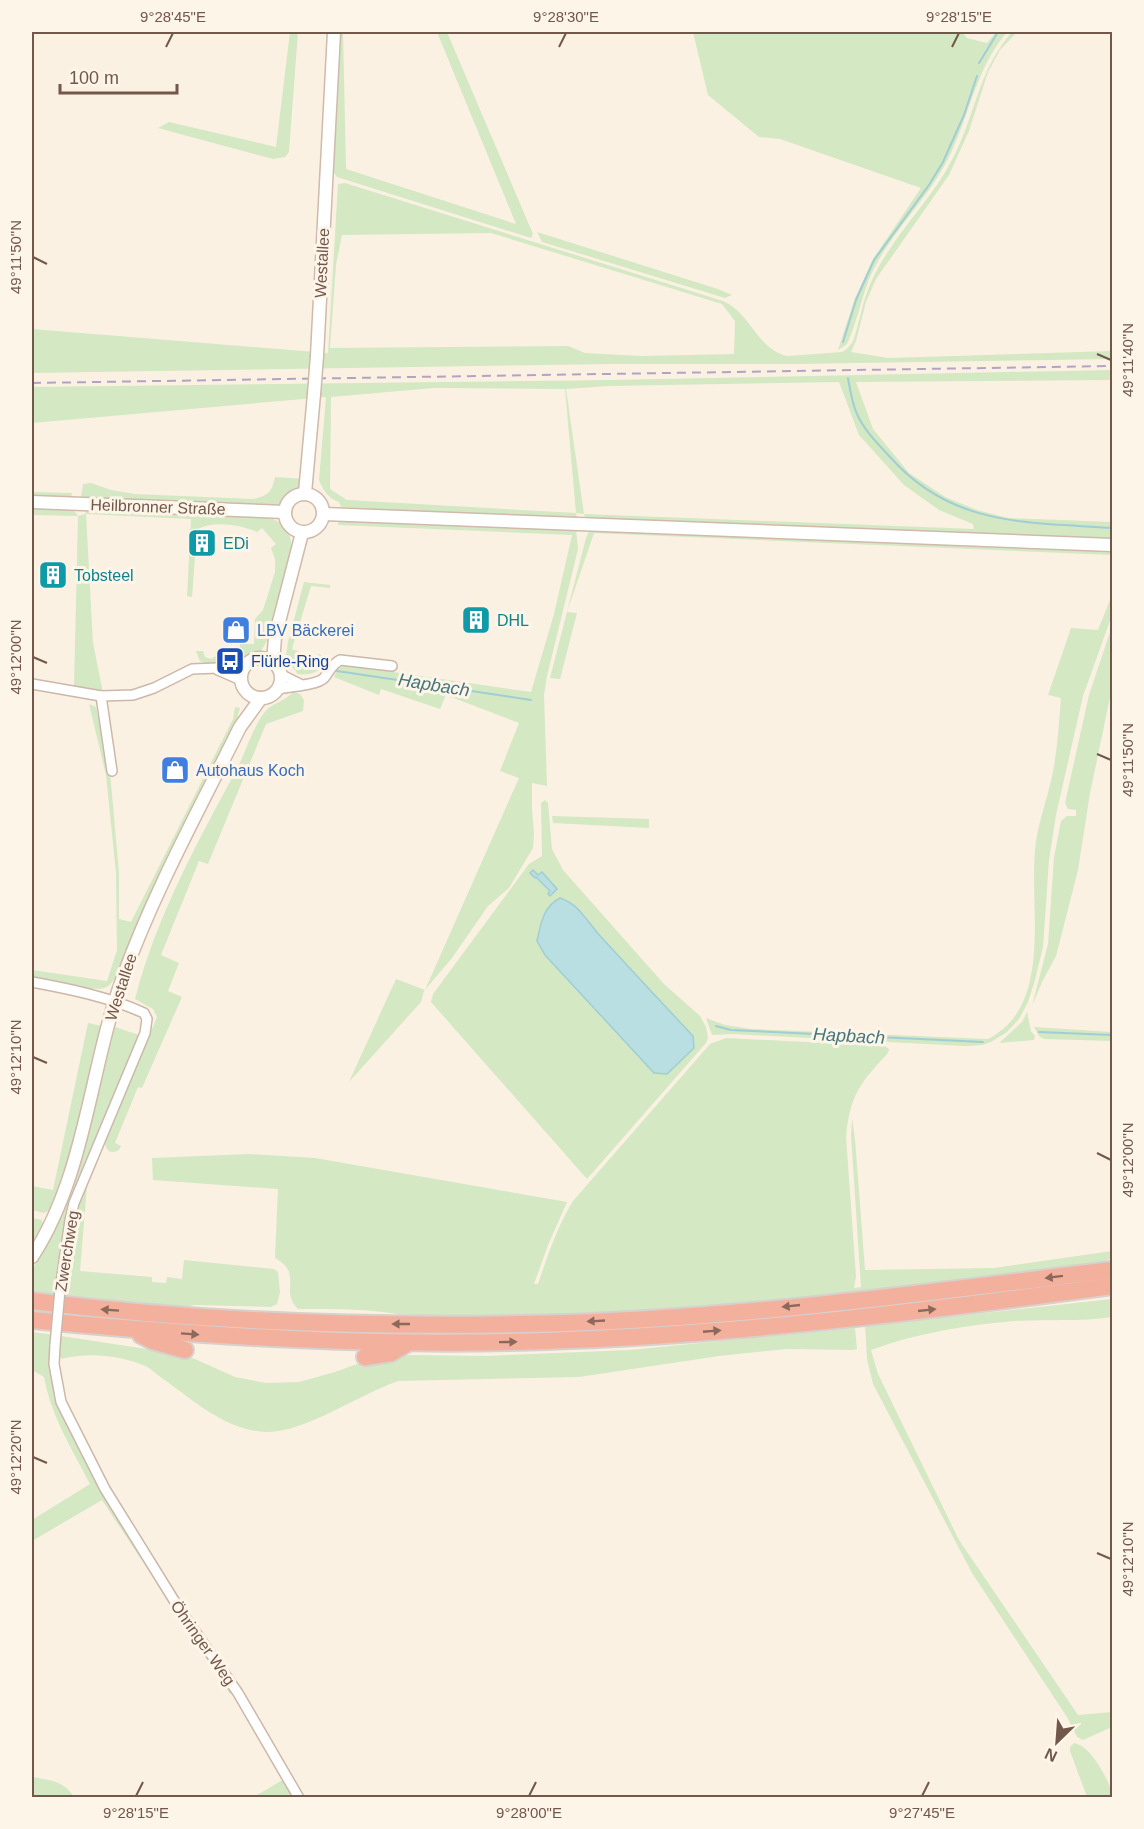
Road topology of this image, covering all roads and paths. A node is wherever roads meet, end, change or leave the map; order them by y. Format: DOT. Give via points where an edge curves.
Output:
graph roads {
  1 [pos="334,32"];
  2 [pos="305,493"];
  3 [pos="32,502"];
  4 [pos="285,512"];
  5 [pos="324,514"];
  6 [pos="302,532"];
  7 [pos="1113,545"];
  8 [pos="275,637"];
  9 [pos="260,658"];
  10 [pos="273,663"];
  11 [pos="392,666"];
  12 [pos="244,667"];
  13 [pos="215,669"];
  14 [pos="280,674"];
  15 [pos="241,680"];
  16 [pos="32,684"];
  17 [pos="300,684"];
  18 [pos="277,689"];
  19 [pos="247,692"];
  20 [pos="101,696"];
  21 [pos="261,698"];
  22 [pos="240,727"];
  23 [pos="112,771"];
  24 [pos="32,982"];
  25 [pos="115,1001"];
  26 [pos="32,1257"];
  27 [pos="1113,1270"];
  28 [pos="1113,1286"];
  29 [pos="32,1301"];
  30 [pos="32,1320"];
  31 [pos="132,1330"];
  32 [pos="409,1342"];
  33 [pos="185,1350"];
  34 [pos="365,1357"];
  35 [pos="105,1489"];
  36 [pos="299,1797"];
  1 -- 2 [label="main road, Westallee, bridge" via="317,356"];
  2 -- 4 [label="main road" via="291,498"];
  2 -- 5 [label="main road" via="319,500"];
  3 -- 4 [label="main road, Heilbronner Straße"];
  4 -- 6 [label="main road" via="289,525"];
  5 -- 6 [label="main road" via="317,528"];
  5 -- 7 [label="main road"];
  6 -- 8 [label="main road"];
  8 -- 9 [label="main road"];
  8 -- 10 [label="main road"];
  9 -- 10 [label="main road"];
  9 -- 12 [label="main road"];
  10 -- 14 [label="main road"];
  11 -- 17 [label="street" via="340,660 332,664 323,680"];
  12 -- 13 [label="street"];
  12 -- 15 [label="main road"];
  13 -- 15 [label="street"];
  13 -- 20 [label="street" via="192,669 133,695"];
  14 -- 17 [label="street"];
  14 -- 18 [label="main road"];
  15 -- 19 [label="main road"];
  16 -- 20 [label="street"];
  17 -- 18 [label="street"];
  18 -- 21 [label="main road"];
  19 -- 21 [label="main road"];
  19 -- 22 [label="main road, Westallee"];
  20 -- 23 [label="street"];
  21 -- 22 [label="main road, Westallee"];
  22 -- 25 [label="main road, Westallee" via="139,934"];
  24 -- 25 [label="street"];
  25 -- 26 [label="main road, Westallee" via="67,1182"];
  25 -- 35 [label="street, Zwerchweg, bridge" via="144,1013 147,1019 74,1203 60,1290 54,1364 61,1402"];
  27 -- 29 [label="highway, one-way" via="849,1300 567,1323 272,1322"];
  32 -- 28 [label="highway, one-way" via="665,1335 868,1316"];
  30 -- 31 [label="highway"];
  31 -- 32 [label="highway, one-way"];
  31 -- 33 [label="highway"];
  32 -- 34 [label="highway" via="391,1353"];
  35 -- 36 [label="street, Öhringer Weg" via="180,1610 238,1693"];
}
